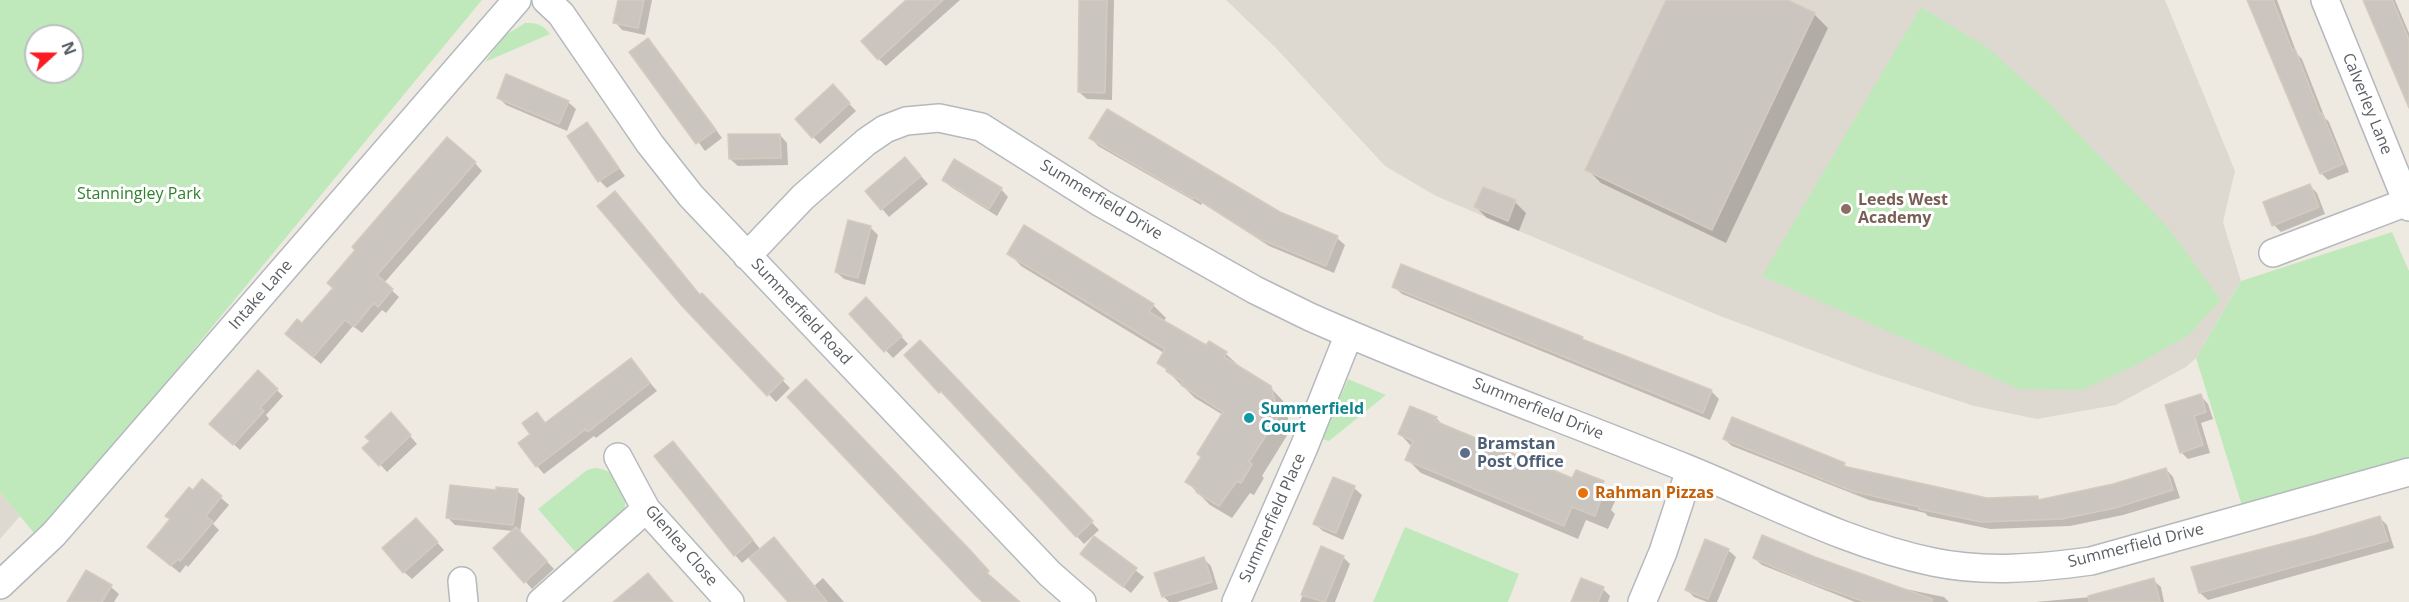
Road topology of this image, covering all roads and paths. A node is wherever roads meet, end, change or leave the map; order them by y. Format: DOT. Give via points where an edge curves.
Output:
graph roads {
  1 [pos="518,0"];
  2 [pos="546,0"];
  3 [pos="2325,0"];
  4 [pos="2408,205"];
  5 [pos="2273,253"];
  6 [pos="747,256"];
  7 [pos="1349,334"];
  8 [pos="618,457"];
  9 [pos="1690,470"];
  10 [pos="2409,472"];
  11 [pos="646,509"];
  12 [pos="0,585"];
  13 [pos="541,602"];
  14 [pos="730,602"];
  15 [pos="1082,602"];
  16 [pos="1236,602"];
  17 [pos="1642,602"];
  1 -- 12 [label="street, Intake Lane" via="54,534"];
  2 -- 6 [label="street, Summerfield Road" via="561,14 650,144 691,196"];
  3 -- 4 [label="street, Calverley Lane"];
  4 -- 5 [label="street"];
  6 -- 7 [label="street, Summerfield Drive" via="803,197 866,142 906,121 939,118 981,127 1121,215 1255,290"];
  6 -- 15 [label="street, Summerfield Road" via="1050,574"];
  7 -- 9 [label="street, Summerfield Drive"];
  7 -- 16 [label="street, Summerfield Place"];
  8 -- 11 [label="street, Glenlea Close"];
  9 -- 10 [label="street, Summerfield Drive" via="1845,536 1893,552 1974,568 2039,568 2091,561"];
  9 -- 17 [label="street"];
  11 -- 13 [label="street"];
  11 -- 14 [label="street, Glenlea Close"];
}
